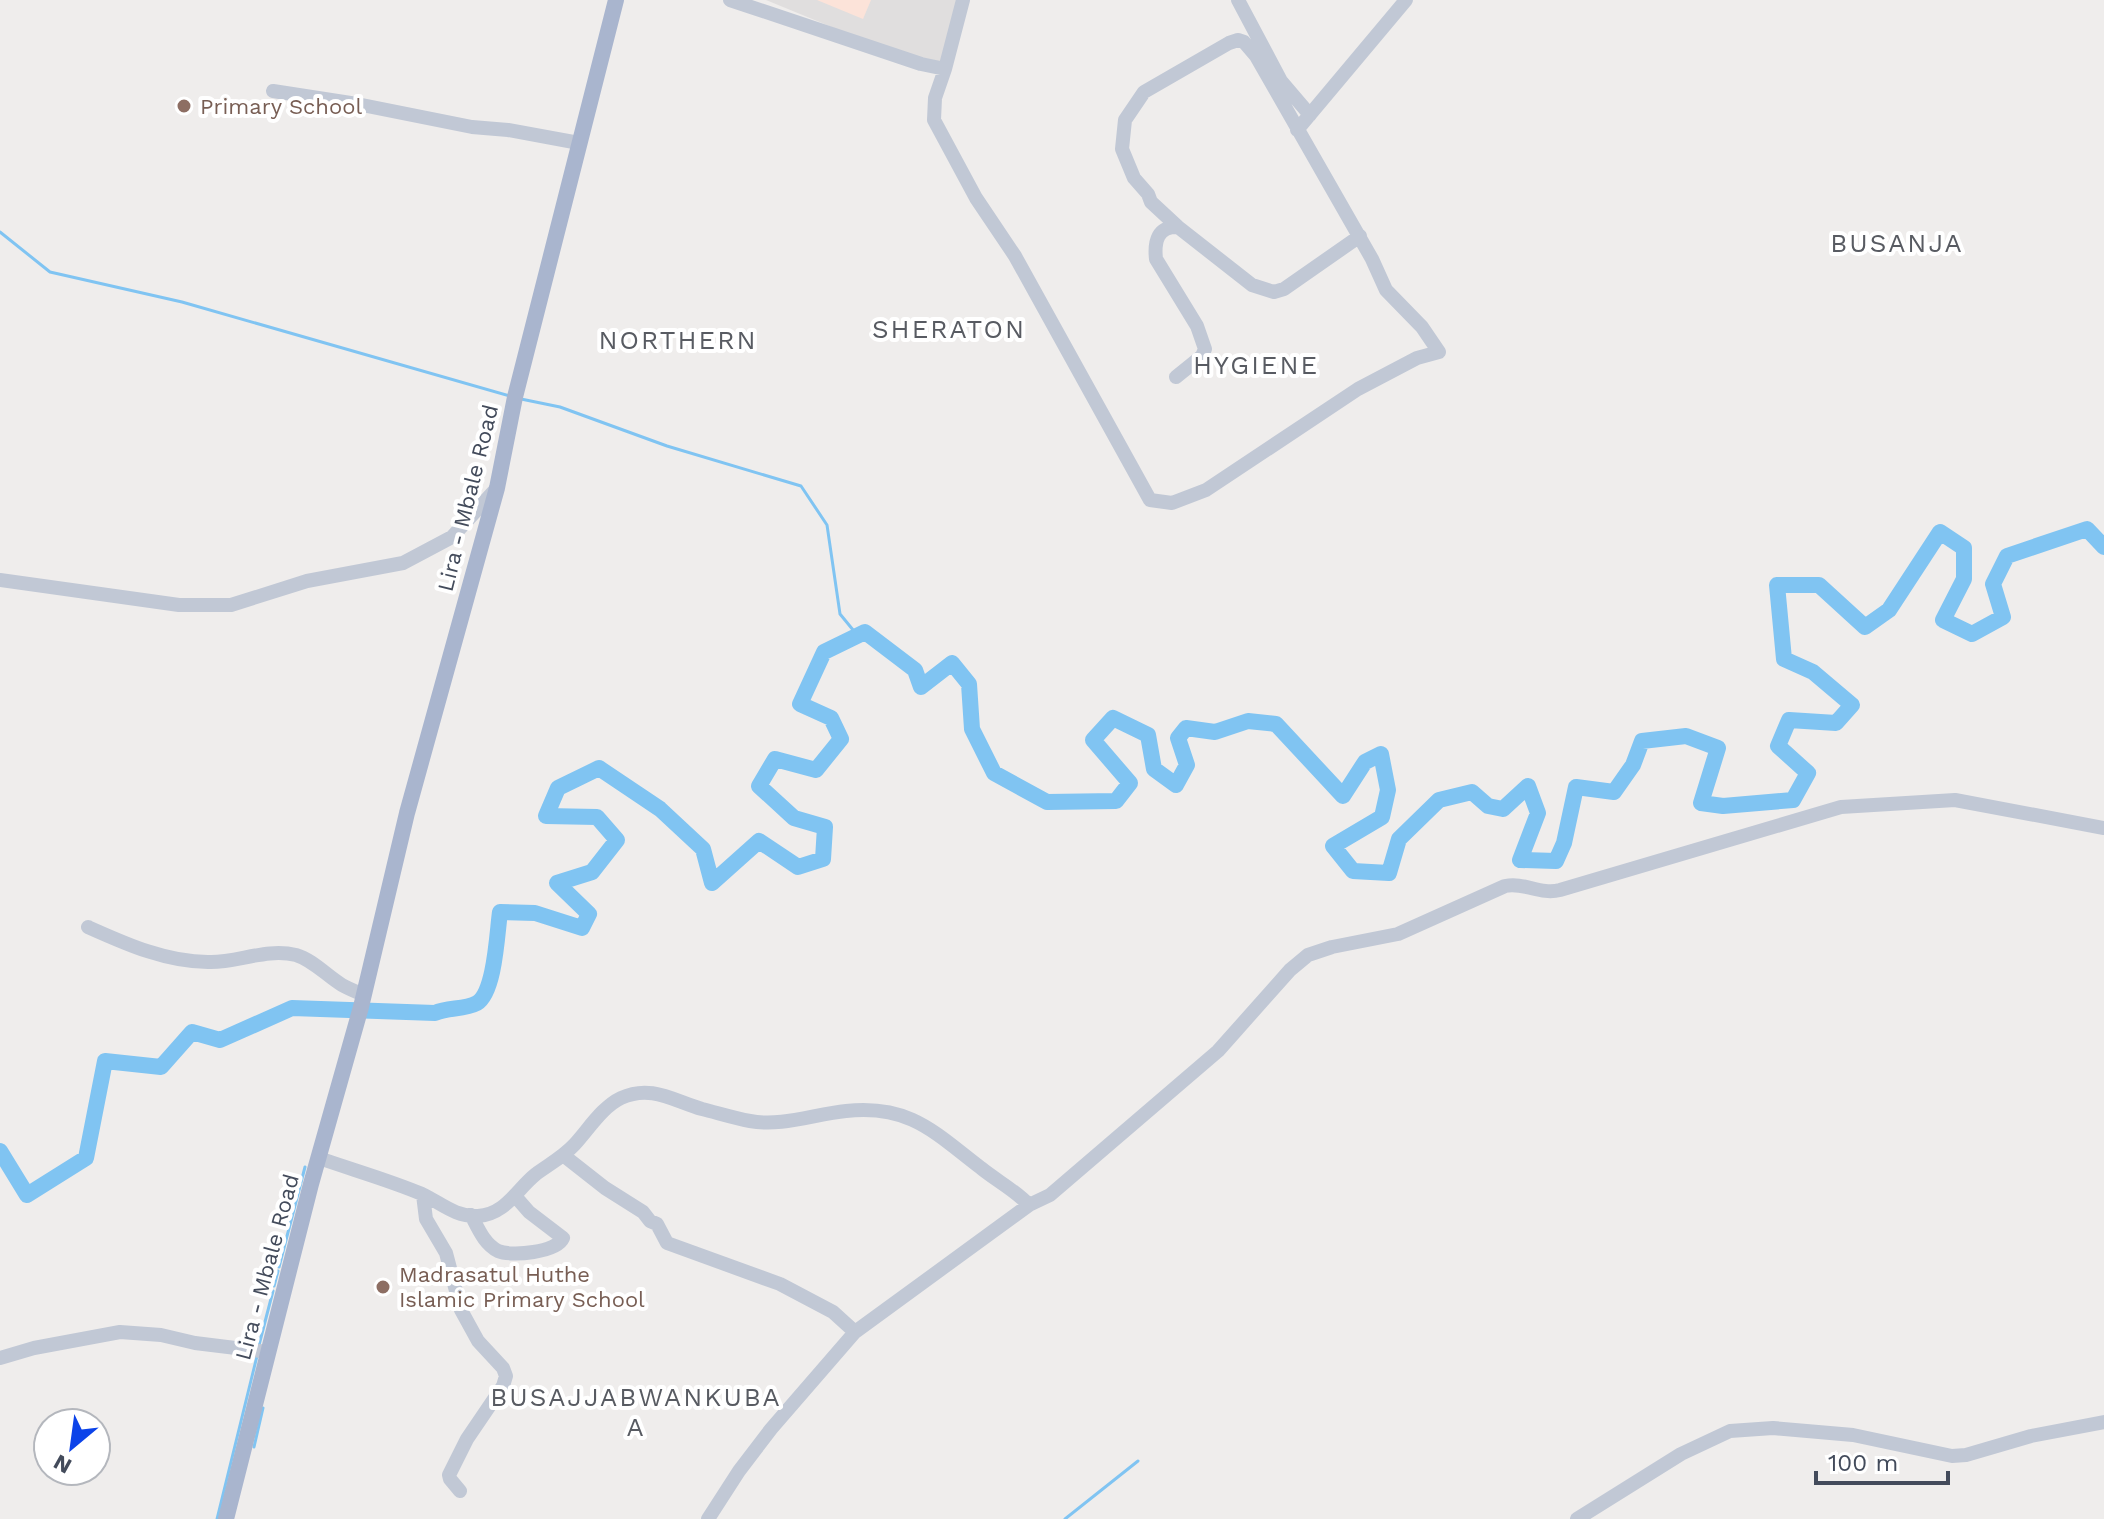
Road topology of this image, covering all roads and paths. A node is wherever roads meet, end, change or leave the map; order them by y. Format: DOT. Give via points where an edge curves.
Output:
graph roads {
  1 [pos="616,0"];
  2 [pos="730,0"];
  3 [pos="963,0"];
  4 [pos="1238,0"];
  5 [pos="1406,0"];
  6 [pos="945,69"];
  7 [pos="273,91"];
  8 [pos="1310,115"];
  9 [pos="1297,130"];
  10 [pos="579,143"];
  11 [pos="1178,227"];
  12 [pos="1360,236"];
  13 [pos="1176,377"];
  14 [pos="497,488"];
  15 [pos="0,580"];
  16 [pos="2104,828"];
  17 [pos="88,927"];
  18 [pos="363,1001"];
  19 [pos="563,1155"];
  20 [pos="319,1158"];
  21 [pos="423,1195"];
  22 [pos="515,1196"];
  23 [pos="1029,1205"];
  24 [pos="471,1215"];
  25 [pos="855,1332"];
  26 [pos="268,1352"];
  27 [pos="0,1358"];
  28 [pos="2104,1422"];
  29 [pos="460,1491"];
  30 [pos="226,1519"];
  31 [pos="708,1519"];
  32 [pos="1577,1519"];
  1 -- 10 [label="main road, Lira - Mbale Road"];
  2 -- 6 [label="street"];
  3 -- 6 [label="street"];
  4 -- 8 [label="street" via="1281,81"];
  5 -- 8 [label="street"];
  6 -- 12 [label="street" via="934,120 1150,500 1172,503 1206,490 1358,389 1439,352 1386,290"];
  7 -- 10 [label="street"];
  8 -- 9 [label="street"];
  9 -- 11 [label="street" via="1256,56 1241,40 1144,92 1125,120 1125,159 1151,202"];
  9 -- 12 [label="street"];
  10 -- 14 [label="main road, Lira - Mbale Road"];
  11 -- 12 [label="street" via="1252,285 1274,292"];
  11 -- 13 [label="street" via="1160,233 1156,259 1205,349"];
  14 -- 15 [label="street" via="452,537 403,563 307,581 231,605 179,605"];
  14 -- 18 [label="main road, Lira - Mbale Road" via="407,813"];
  16 -- 23 [label="street" via="1955,800 1841,807 1560,890 1541,893 1505,886 1398,934 1318,951 1298,962 1218,1051 1144,1117 1050,1195"];
  17 -- 18 [label="street" via="191,961 297,955"];
  18 -- 20 [label="main road, Lira - Mbale Road"];
  19 -- 22 [label="street"];
  19 -- 23 [label="street" via="616,1101 640,1092 751,1121 864,1110 923,1123"];
  19 -- 25 [label="street" via="643,1212 667,1243 793,1290 833,1312"];
  20 -- 21 [label="street"];
  20 -- 26 [label="main road, Lira - Mbale Road"];
  21 -- 24 [label="street"];
  21 -- 29 [label="street" via="426,1219 446,1253 461,1310 506,1376 449,1475"];
  22 -- 24 [label="street" via="497,1210"];
  22 -- 24 [label="street" via="563,1238 560,1244 502,1252 485,1241"];
  23 -- 25 [label="street"];
  25 -- 31 [label="street" via="740,1468"];
  26 -- 27 [label="street" via="120,1332"];
  26 -- 30 [label="main road, Lira - Mbale Road"];
  28 -- 32 [label="street" via="1952,1456 1853,1435 1773,1428 1730,1431 1681,1454"];
}
